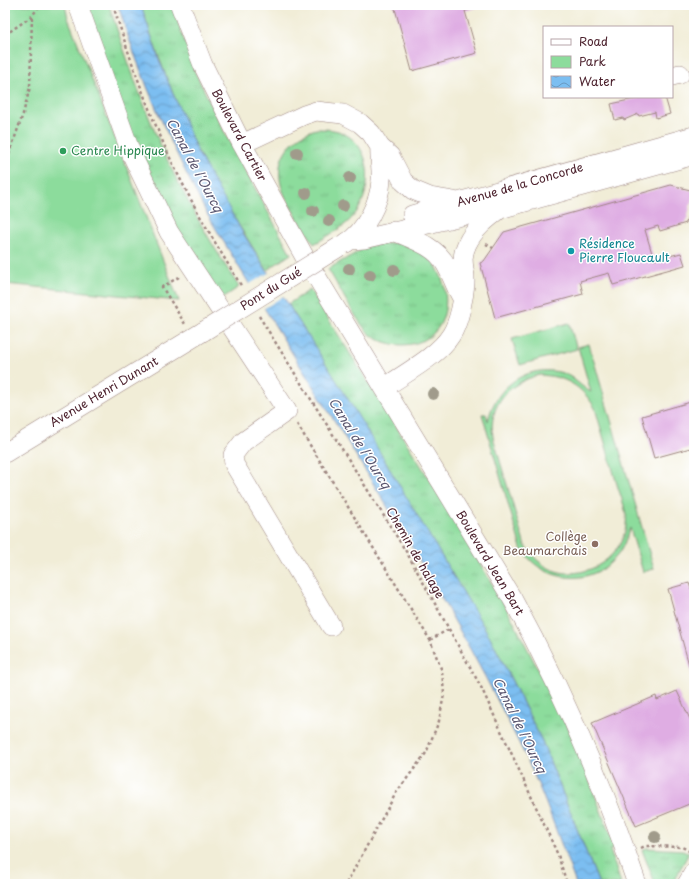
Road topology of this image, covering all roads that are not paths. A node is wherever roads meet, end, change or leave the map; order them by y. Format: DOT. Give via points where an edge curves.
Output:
graph roads {
  1 [pos="180,5"];
  2 [pos="79,7"];
  3 [pos="694,136"];
  4 [pos="242,144"];
  5 [pos="380,147"];
  6 [pos="694,155"];
  7 [pos="457,201"];
  8 [pos="500,209"];
  9 [pos="394,231"];
  10 [pos="350,239"];
  11 [pos="307,261"];
  12 [pos="462,298"];
  13 [pos="195,330"];
  14 [pos="384,388"];
  15 [pos="5,453"];
  16 [pos="331,626"];
  17 [pos="694,872"];
  18 [pos="637,884"];
  19 [pos="687,884"];
  1 -- 4 [label="street, Boulevard Cartier" via="203,66"];
  2 -- 16 [label="street" via="131,153 169,232 287,412 243,442 233,455 234,464"];
  3 -- 7 [label="street, Avenue de la Concorde"];
  4 -- 5 [label="street" via="304,115 323,112 343,114 360,123 371,133"];
  4 -- 11 [label="street, Boulevard Cartier"];
  5 -- 7 [label="street" via="390,156 403,181 413,190 430,197"];
  5 -- 10 [label="street" via="382,182 378,200"];
  6 -- 8 [label="street, Avenue de la Concorde"];
  7 -- 10 [label="street, Avenue de la Concorde"];
  8 -- 9 [label="street, Avenue de la Concorde"];
  8 -- 12 [label="street" via="480,225 467,243 462,261 465,282"];
  9 -- 10 [label="street, Avenue de la Concorde"];
  9 -- 12 [label="street" via="438,254"];
  10 -- 13 [label="street, Pont du Gué, bridge"];
  11 -- 14 [label="street, Boulevard Jean Bart"];
  12 -- 14 [label="street" via="458,323 443,346"];
  13 -- 15 [label="street, Avenue Henri Dunant"];
  14 -- 18 [label="street, Boulevard Jean Bart" via="534,638 602,787"];
  17 -- 19 [label="street"];
}
